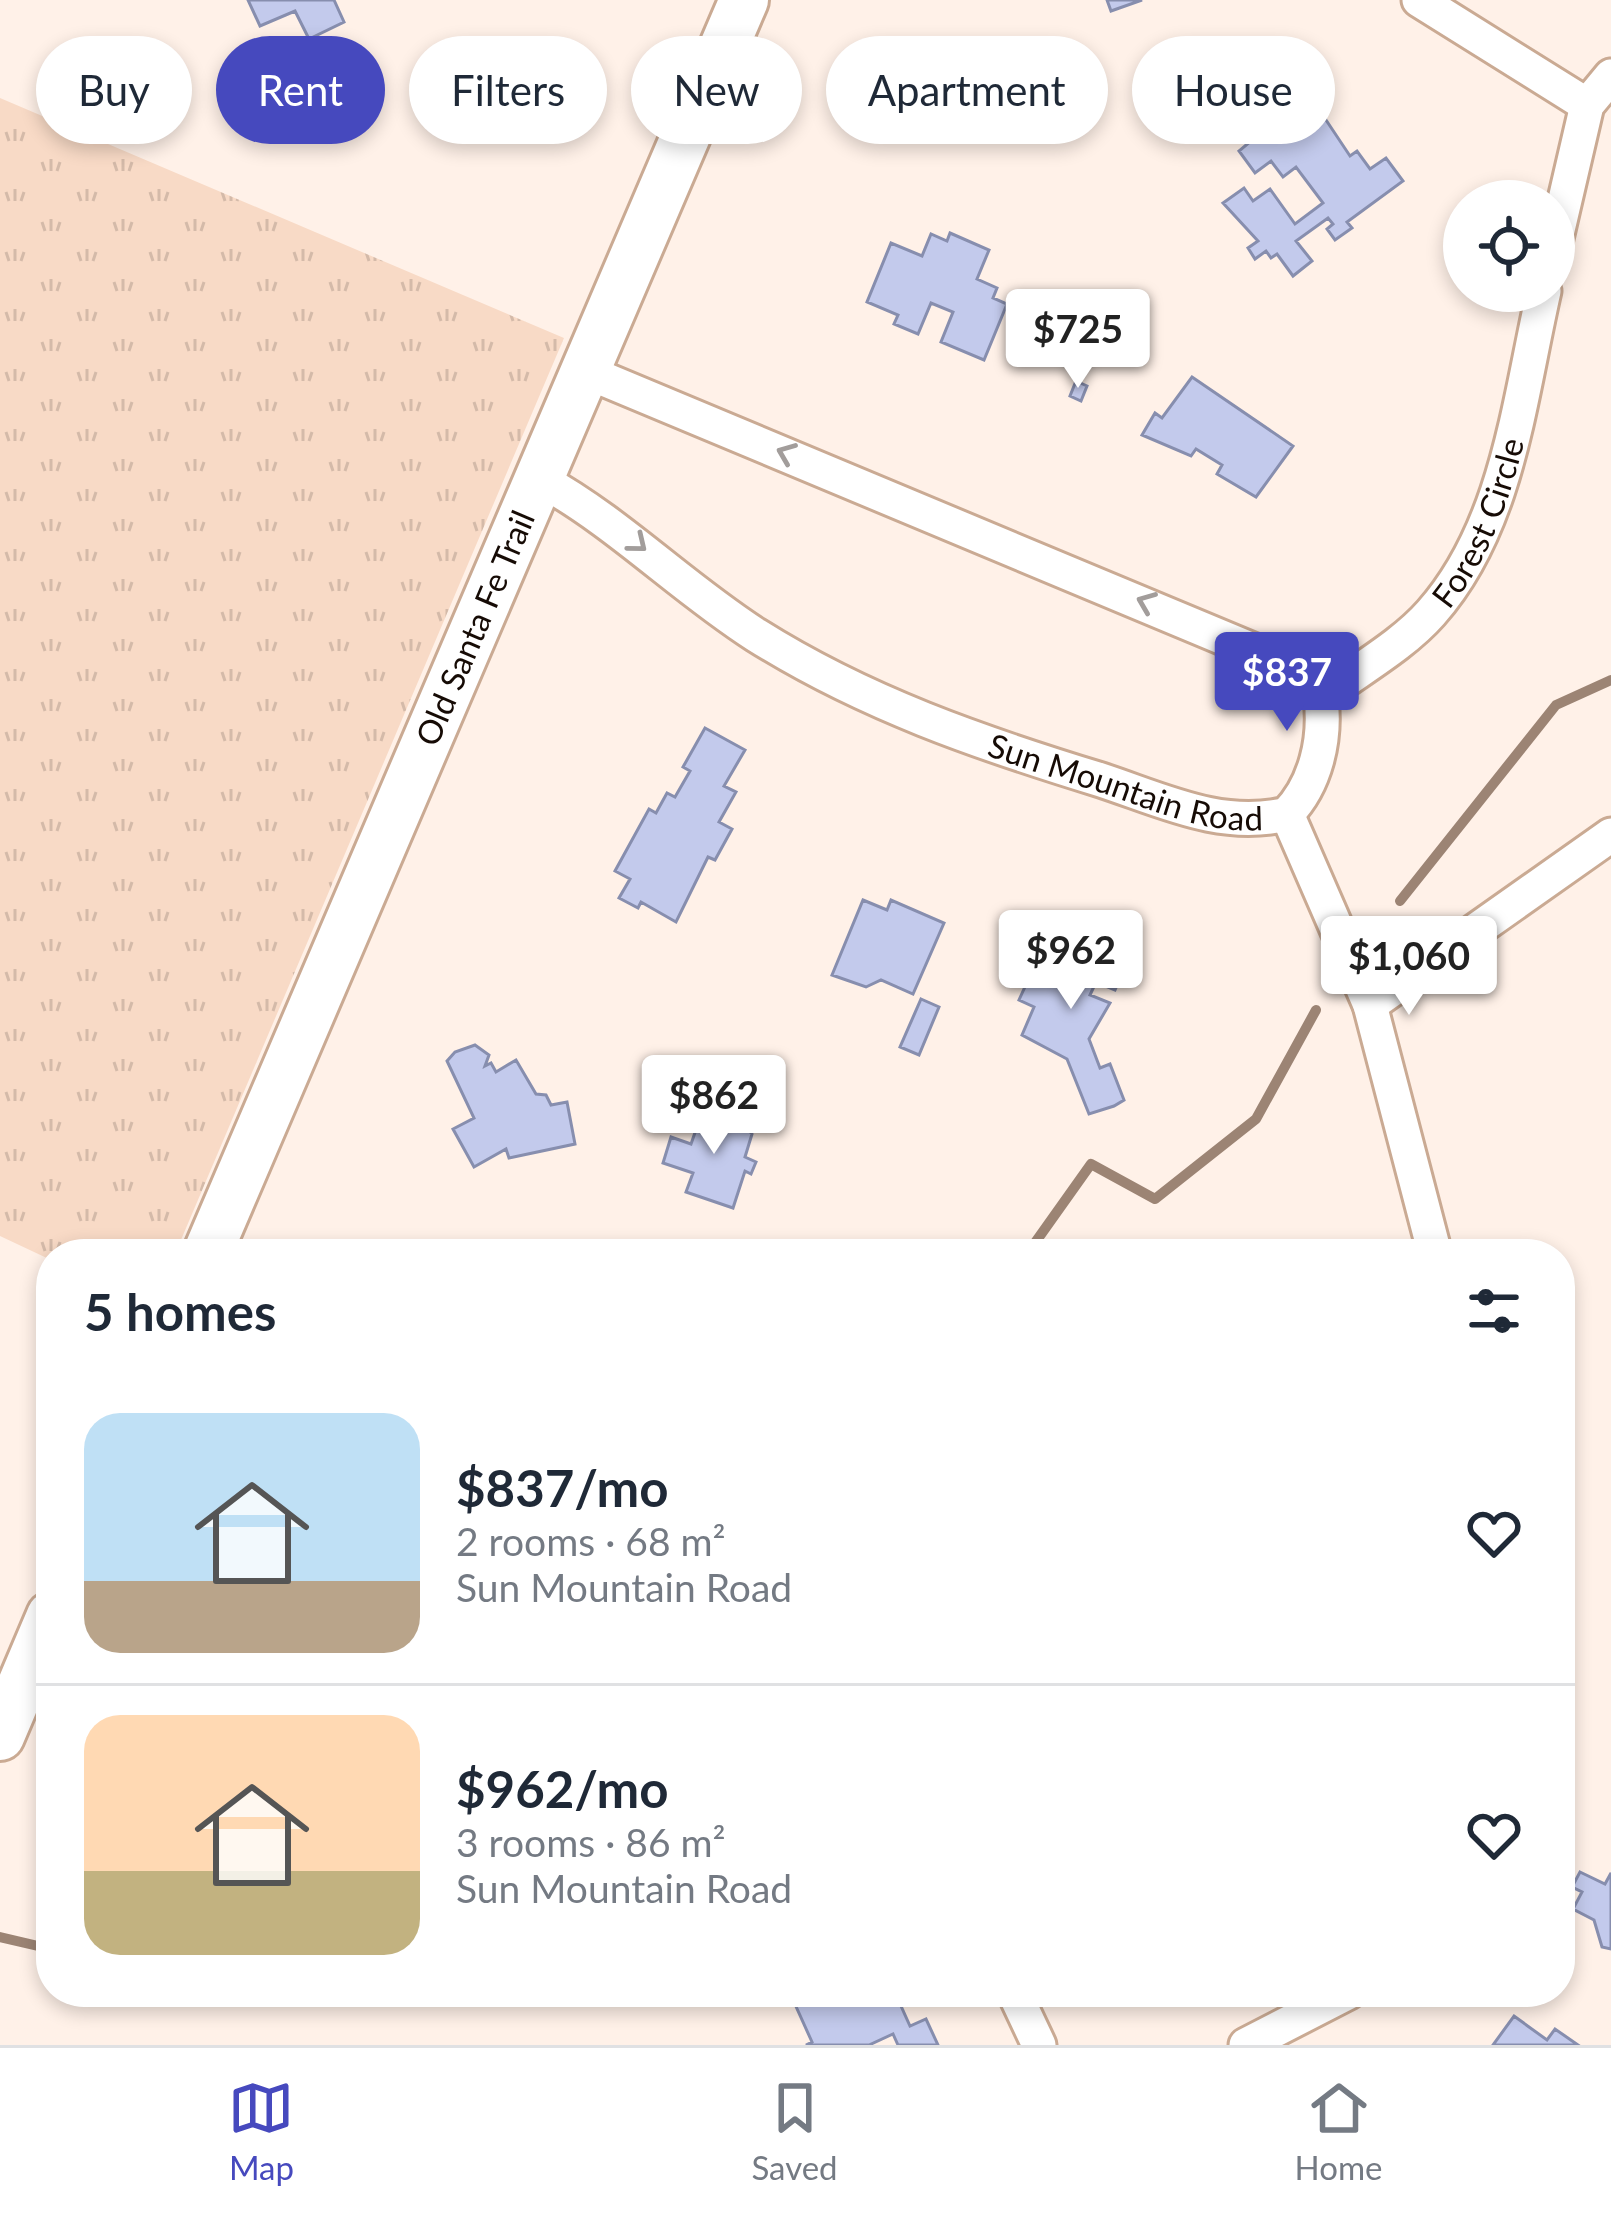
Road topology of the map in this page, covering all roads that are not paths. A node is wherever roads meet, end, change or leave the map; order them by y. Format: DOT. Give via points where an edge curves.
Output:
graph roads {
  1 [pos="744,0"];
  2 [pos="1419,0"];
  3 [pos="1611,76"];
  4 [pos="1587,105"];
  5 [pos="1570,180"];
  6 [pos="1539,312"];
  7 [pos="587,372"];
  8 [pos="541,480"];
  9 [pos="1321,698"];
  10 [pos="1287,814"];
  11 [pos="1611,835"];
  12 [pos="1370,1005"];
  13 [pos="213,1239"];
  14 [pos="1432,1239"];
  15 [pos="36,1651"];
  16 [pos="0,1736"];
  17 [pos="1021,2007"];
  18 [pos="1320,2007"];
  19 [pos="1039,2045"];
  20 [pos="1246,2045"];
  1 -- 7 [label="street, Old Santa Fe Trail"];
  2 -- 4 [label="street"];
  3 -- 4 [label="street"];
  4 -- 5 [label="street"];
  6 -- 9 [label="street, Forest Circle" via="1496,499 1468,563 1429,616"];
  7 -- 8 [label="street, Old Santa Fe Trail"];
  9 -- 7 [label="street, one-way" via="1269,657 1218,632"];
  8 -- 10 [label="street, Sun Mountain Road, one-way" via="752,632 899,711 1198,813 1259,821"];
  8 -- 13 [label="street, Old Santa Fe Trail"];
  9 -- 10 [label="street, Sun Mountain Road" via="1324,728 1312,773"];
  10 -- 12 [label="street"];
  11 -- 12 [label="street"];
  12 -- 14 [label="street"];
  15 -- 16 [label="street"];
  17 -- 19 [label="street"];
  18 -- 20 [label="street"];
}
